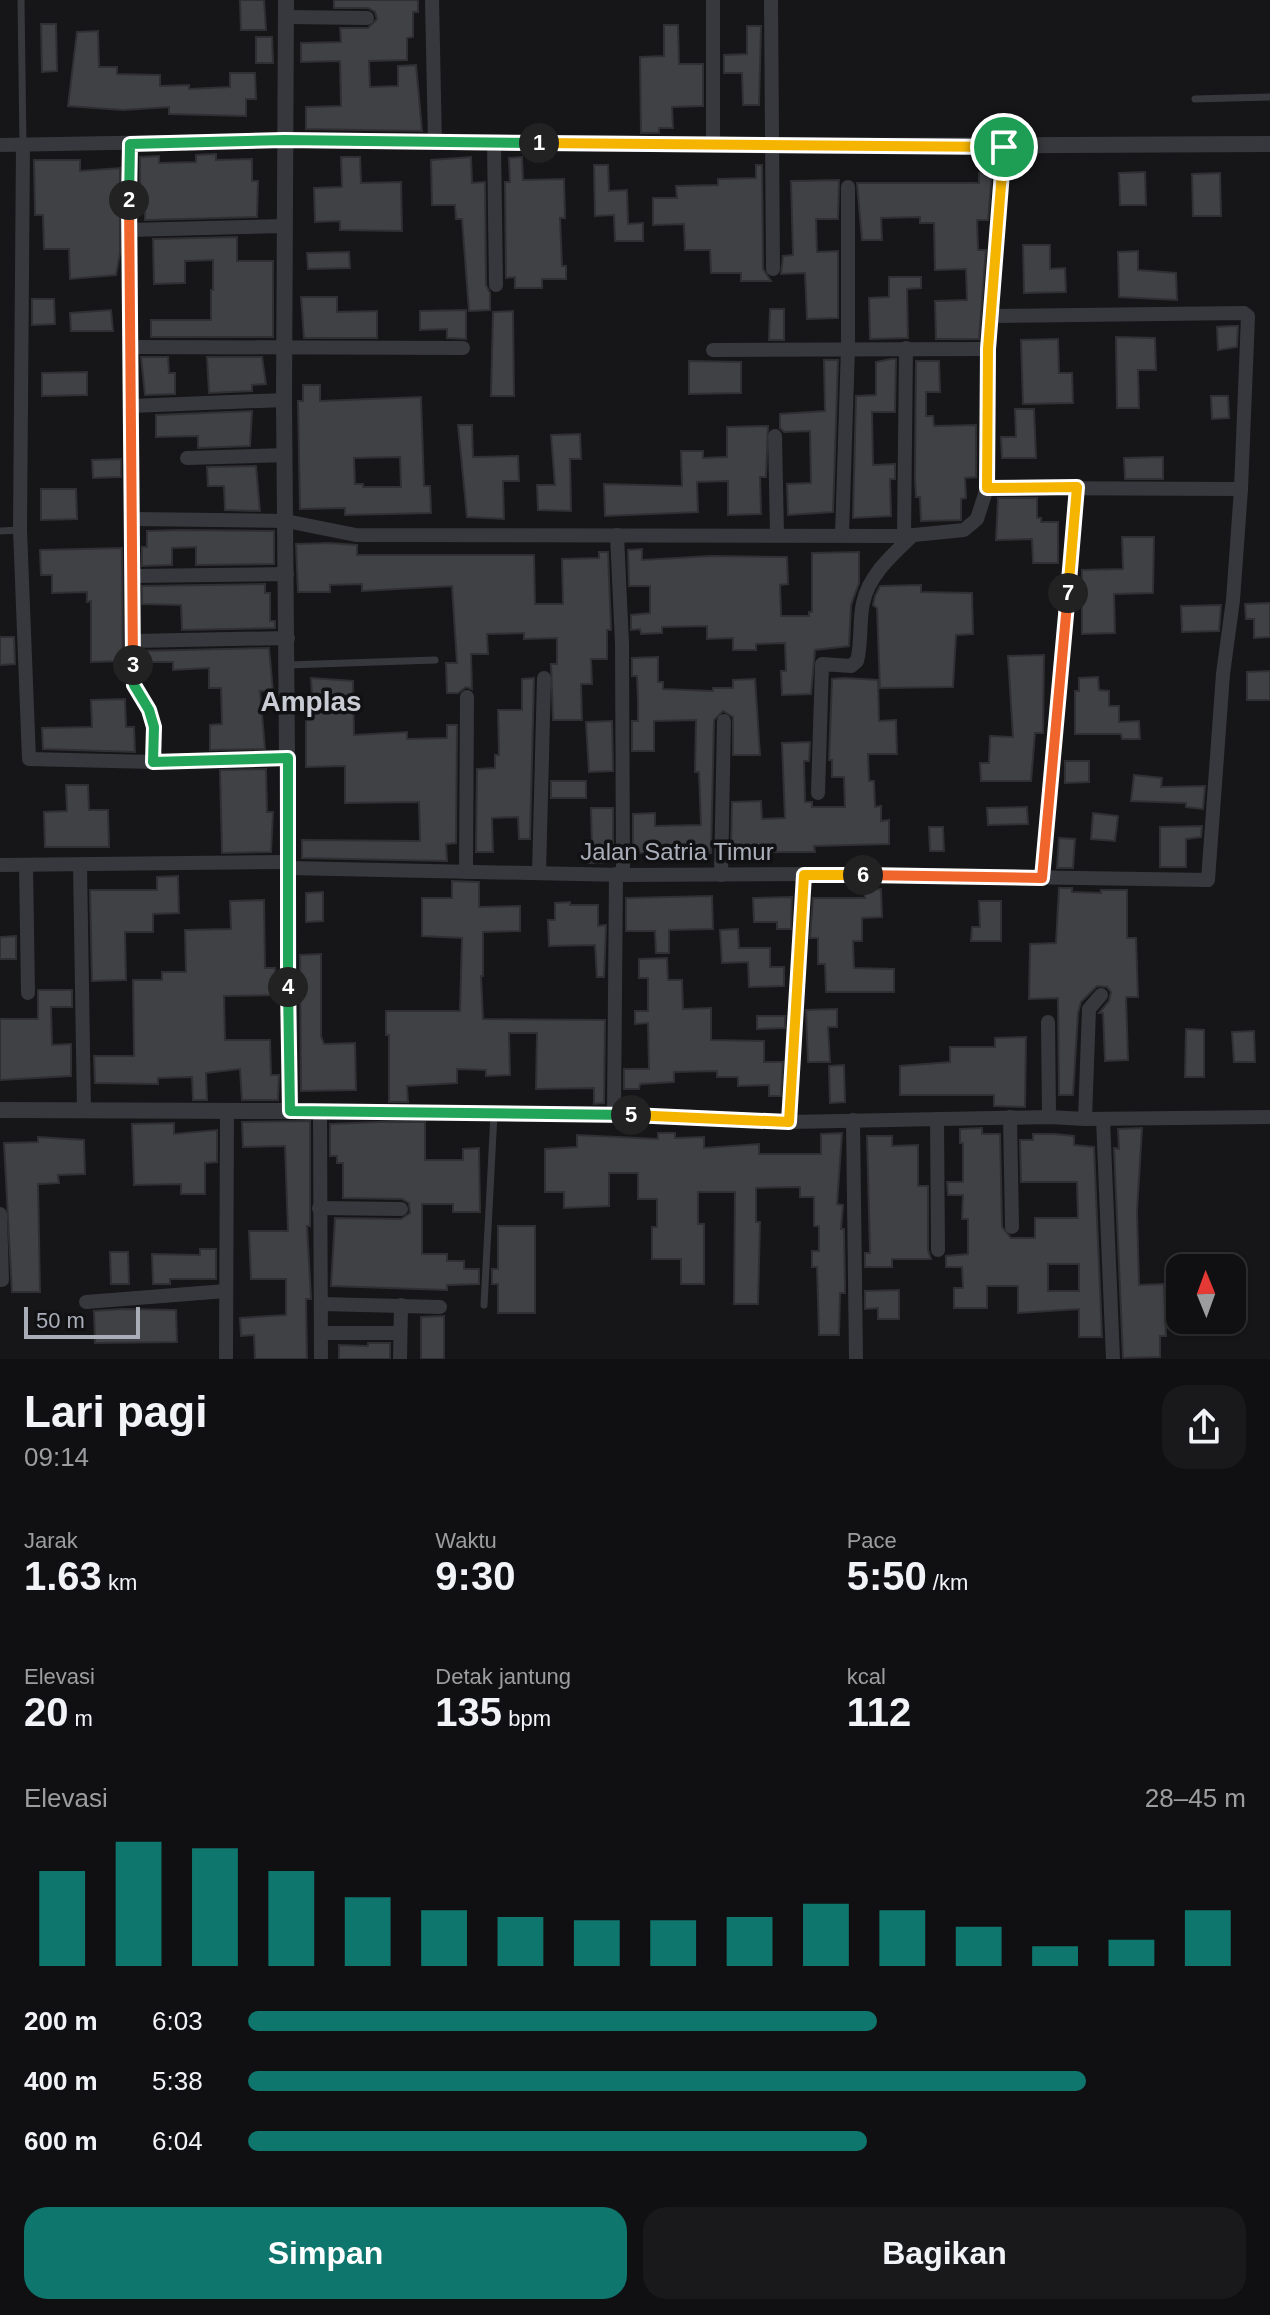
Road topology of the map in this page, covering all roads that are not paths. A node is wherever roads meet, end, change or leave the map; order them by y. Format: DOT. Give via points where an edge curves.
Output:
graph roads {
  1 [pos="21,0"];
  2 [pos="432,0"];
  3 [pos="713,0"];
  4 [pos="771,0"];
  5 [pos="286,8"];
  6 [pos="367,18"];
  7 [pos="1270,97"];
  8 [pos="1195,99"];
  9 [pos="284,140"];
  10 [pos="435,143"];
  11 [pos="494,143"];
  12 [pos="130,144"];
  13 [pos="1270,144"];
  14 [pos="0,145"];
  15 [pos="23,145"];
  16 [pos="713,145"];
  17 [pos="771,145"];
  18 [pos="1004,147"];
  19 [pos="848,187"];
  20 [pos="284,226"];
  21 [pos="129,230"];
  22 [pos="773,269"];
  23 [pos="496,285"];
  24 [pos="990,316"];
  25 [pos="285,345"];
  26 [pos="130,347"];
  27 [pos="848,347"];
  28 [pos="463,348"];
  29 [pos="906,348"];
  30 [pos="988,349"];
  31 [pos="713,350"];
  32 [pos="284,400"];
  33 [pos="131,406"];
  34 [pos="775,436"];
  35 [pos="285,455"];
  36 [pos="187,458"];
  37 [pos="1077,487"];
  38 [pos="987,488"];
  39 [pos="1241,489"];
  40 [pos="133,519"];
  41 [pos="286,521"];
  42 [pos="20,530"];
  43 [pos="0,531"];
  44 [pos="777,534"];
  45 [pos="617,535"];
  46 [pos="842,535"];
  47 [pos="908,536"];
  48 [pos="287,574"];
  49 [pos="132,576"];
  50 [pos="288,638"];
  51 [pos="132,641"];
  52 [pos="435,660"];
  53 [pos="288,665"];
  54 [pos="544,678"];
  55 [pos="467,697"];
  56 [pos="724,721"];
  57 [pos="288,758"];
  58 [pos="153,762"];
  59 [pos="818,793"];
  60 [pos="0,865"];
  61 [pos="26,865"];
  62 [pos="80,865"];
  63 [pos="289,865"];
  64 [pos="466,872"];
  65 [pos="539,873"];
  66 [pos="619,875"];
  67 [pos="721,875"];
  68 [pos="804,875"];
  69 [pos="1042,878"];
  70 [pos="28,993"];
  71 [pos="1101,995"];
  72 [pos="1048,1022"];
  73 [pos="0,1110"];
  74 [pos="84,1110"];
  75 [pos="227,1110"];
  76 [pos="290,1111"];
  77 [pos="320,1111"];
  78 [pos="494,1114"];
  79 [pos="614,1114"];
  80 [pos="1010,1117"];
  81 [pos="1049,1117"];
  82 [pos="1270,1117"];
  83 [pos="937,1119"];
  84 [pos="1085,1119"];
  85 [pos="1103,1119"];
  86 [pos="853,1120"];
  87 [pos="789,1122"];
  88 [pos="319,1208"];
  89 [pos="401,1209"];
  90 [pos="0,1214"];
  91 [pos="1012,1227"];
  92 [pos="938,1250"];
  93 [pos="2,1280"];
  94 [pos="226,1291"];
  95 [pos="86,1302"];
  96 [pos="322,1304"];
  97 [pos="401,1305"];
  98 [pos="484,1305"];
  99 [pos="440,1307"];
  100 [pos="322,1333"];
  101 [pos="400,1333"];
  102 [pos="226,1359"];
  103 [pos="321,1359"];
  104 [pos="400,1359"];
  105 [pos="856,1359"];
  106 [pos="1113,1359"];
  1 -- 15 [label="lane"];
  2 -- 10 [label="street"];
  3 -- 16 [label="street"];
  4 -- 17 [label="street"];
  5 -- 6 [label="street"];
  5 -- 9 [label="street"];
  7 -- 8 [label="lane"];
  9 -- 10 [label="street"];
  9 -- 12 [label="street"];
  9 -- 20 [label="street"];
  10 -- 11 [label="street"];
  11 -- 16 [label="street"];
  11 -- 23 [label="street"];
  12 -- 15 [label="street"];
  12 -- 21 [label="street"];
  13 -- 18 [label="street"];
  14 -- 15 [label="street"];
  15 -- 42 [label="street"];
  16 -- 17 [label="street"];
  17 -- 18 [label="street"];
  17 -- 22 [label="street"];
  18 -- 24 [label="street"];
  19 -- 27 [label="street"];
  20 -- 21 [label="street"];
  20 -- 25 [label="street"];
  21 -- 26 [label="street"];
  24 -- 30 [label="street"];
  24 -- 39 [label="street" via="1244,313 1249,321"];
  25 -- 26 [label="street"];
  25 -- 28 [label="street"];
  25 -- 32 [label="street"];
  26 -- 33 [label="street"];
  27 -- 29 [label="street"];
  27 -- 31 [label="street"];
  27 -- 46 [label="street"];
  29 -- 30 [label="street"];
  29 -- 47 [label="street"];
  30 -- 38 [label="street"];
  32 -- 33 [label="street"];
  32 -- 35 [label="street"];
  33 -- 40 [label="street"];
  34 -- 44 [label="street"];
  35 -- 36 [label="street"];
  35 -- 41 [label="street"];
  37 -- 38 [label="street"];
  37 -- 39 [label="street"];
  37 -- 69 [label="street"];
  38 -- 47 [label="street" via="977,519 964,530"];
  39 -- 69 [label="street, Jalan Satria Timur" via="1208,880"];
  40 -- 41 [label="street"];
  40 -- 49 [label="street"];
  41 -- 45 [label="street" via="356,535"];
  41 -- 48 [label="street"];
  42 -- 43 [label="lane"];
  42 -- 58 [label="street" via="29,759"];
  44 -- 45 [label="street"];
  44 -- 46 [label="street"];
  45 -- 66 [label="street" via="622,644"];
  46 -- 47 [label="street"];
  47 -- 59 [label="street" via="869,585 857,661 851,666 822,664"];
  48 -- 49 [label="street"];
  48 -- 50 [label="street"];
  49 -- 51 [label="street"];
  50 -- 51 [label="street"];
  50 -- 53 [label="street"];
  51 -- 58 [label="street" via="134,685 154,727"];
  52 -- 53 [label="lane"];
  53 -- 57 [label="street"];
  54 -- 65 [label="street"];
  55 -- 64 [label="street"];
  56 -- 67 [label="street"];
  57 -- 58 [label="street"];
  57 -- 63 [label="street"];
  60 -- 61 [label="street, Jalan Satria Timur"];
  61 -- 62 [label="street, Jalan Satria Timur"];
  61 -- 70 [label="street"];
  62 -- 63 [label="street, Jalan Satria Timur"];
  62 -- 74 [label="street"];
  63 -- 64 [label="street, Jalan Satria Timur"];
  63 -- 76 [label="street"];
  64 -- 65 [label="street, Jalan Satria Timur"];
  65 -- 66 [label="street, Jalan Satria Timur"];
  66 -- 67 [label="street, Jalan Satria Timur"];
  66 -- 79 [label="street"];
  67 -- 68 [label="street, Jalan Satria Timur"];
  68 -- 69 [label="street, Jalan Satria Timur"];
  68 -- 87 [label="street"];
  71 -- 84 [label="street" via="1089,1009"];
  72 -- 81 [label="street"];
  73 -- 74 [label="street"];
  74 -- 75 [label="street"];
  75 -- 76 [label="street"];
  75 -- 94 [label="street"];
  76 -- 77 [label="street"];
  77 -- 78 [label="street"];
  77 -- 88 [label="street"];
  78 -- 79 [label="street"];
  78 -- 98 [label="lane"];
  79 -- 87 [label="street"];
  80 -- 81 [label="street"];
  80 -- 83 [label="street"];
  80 -- 91 [label="street"];
  81 -- 84 [label="street"];
  82 -- 85 [label="street"];
  83 -- 86 [label="street"];
  83 -- 92 [label="street"];
  84 -- 85 [label="street"];
  85 -- 106 [label="street"];
  86 -- 87 [label="street"];
  86 -- 105 [label="street"];
  88 -- 89 [label="street"];
  88 -- 96 [label="street"];
  90 -- 93 [label="street"];
  94 -- 95 [label="street"];
  94 -- 102 [label="street"];
  96 -- 97 [label="street"];
  96 -- 100 [label="street"];
  97 -- 99 [label="street"];
  97 -- 101 [label="street"];
  100 -- 101 [label="street"];
  100 -- 103 [label="street"];
  101 -- 104 [label="street"];
}
